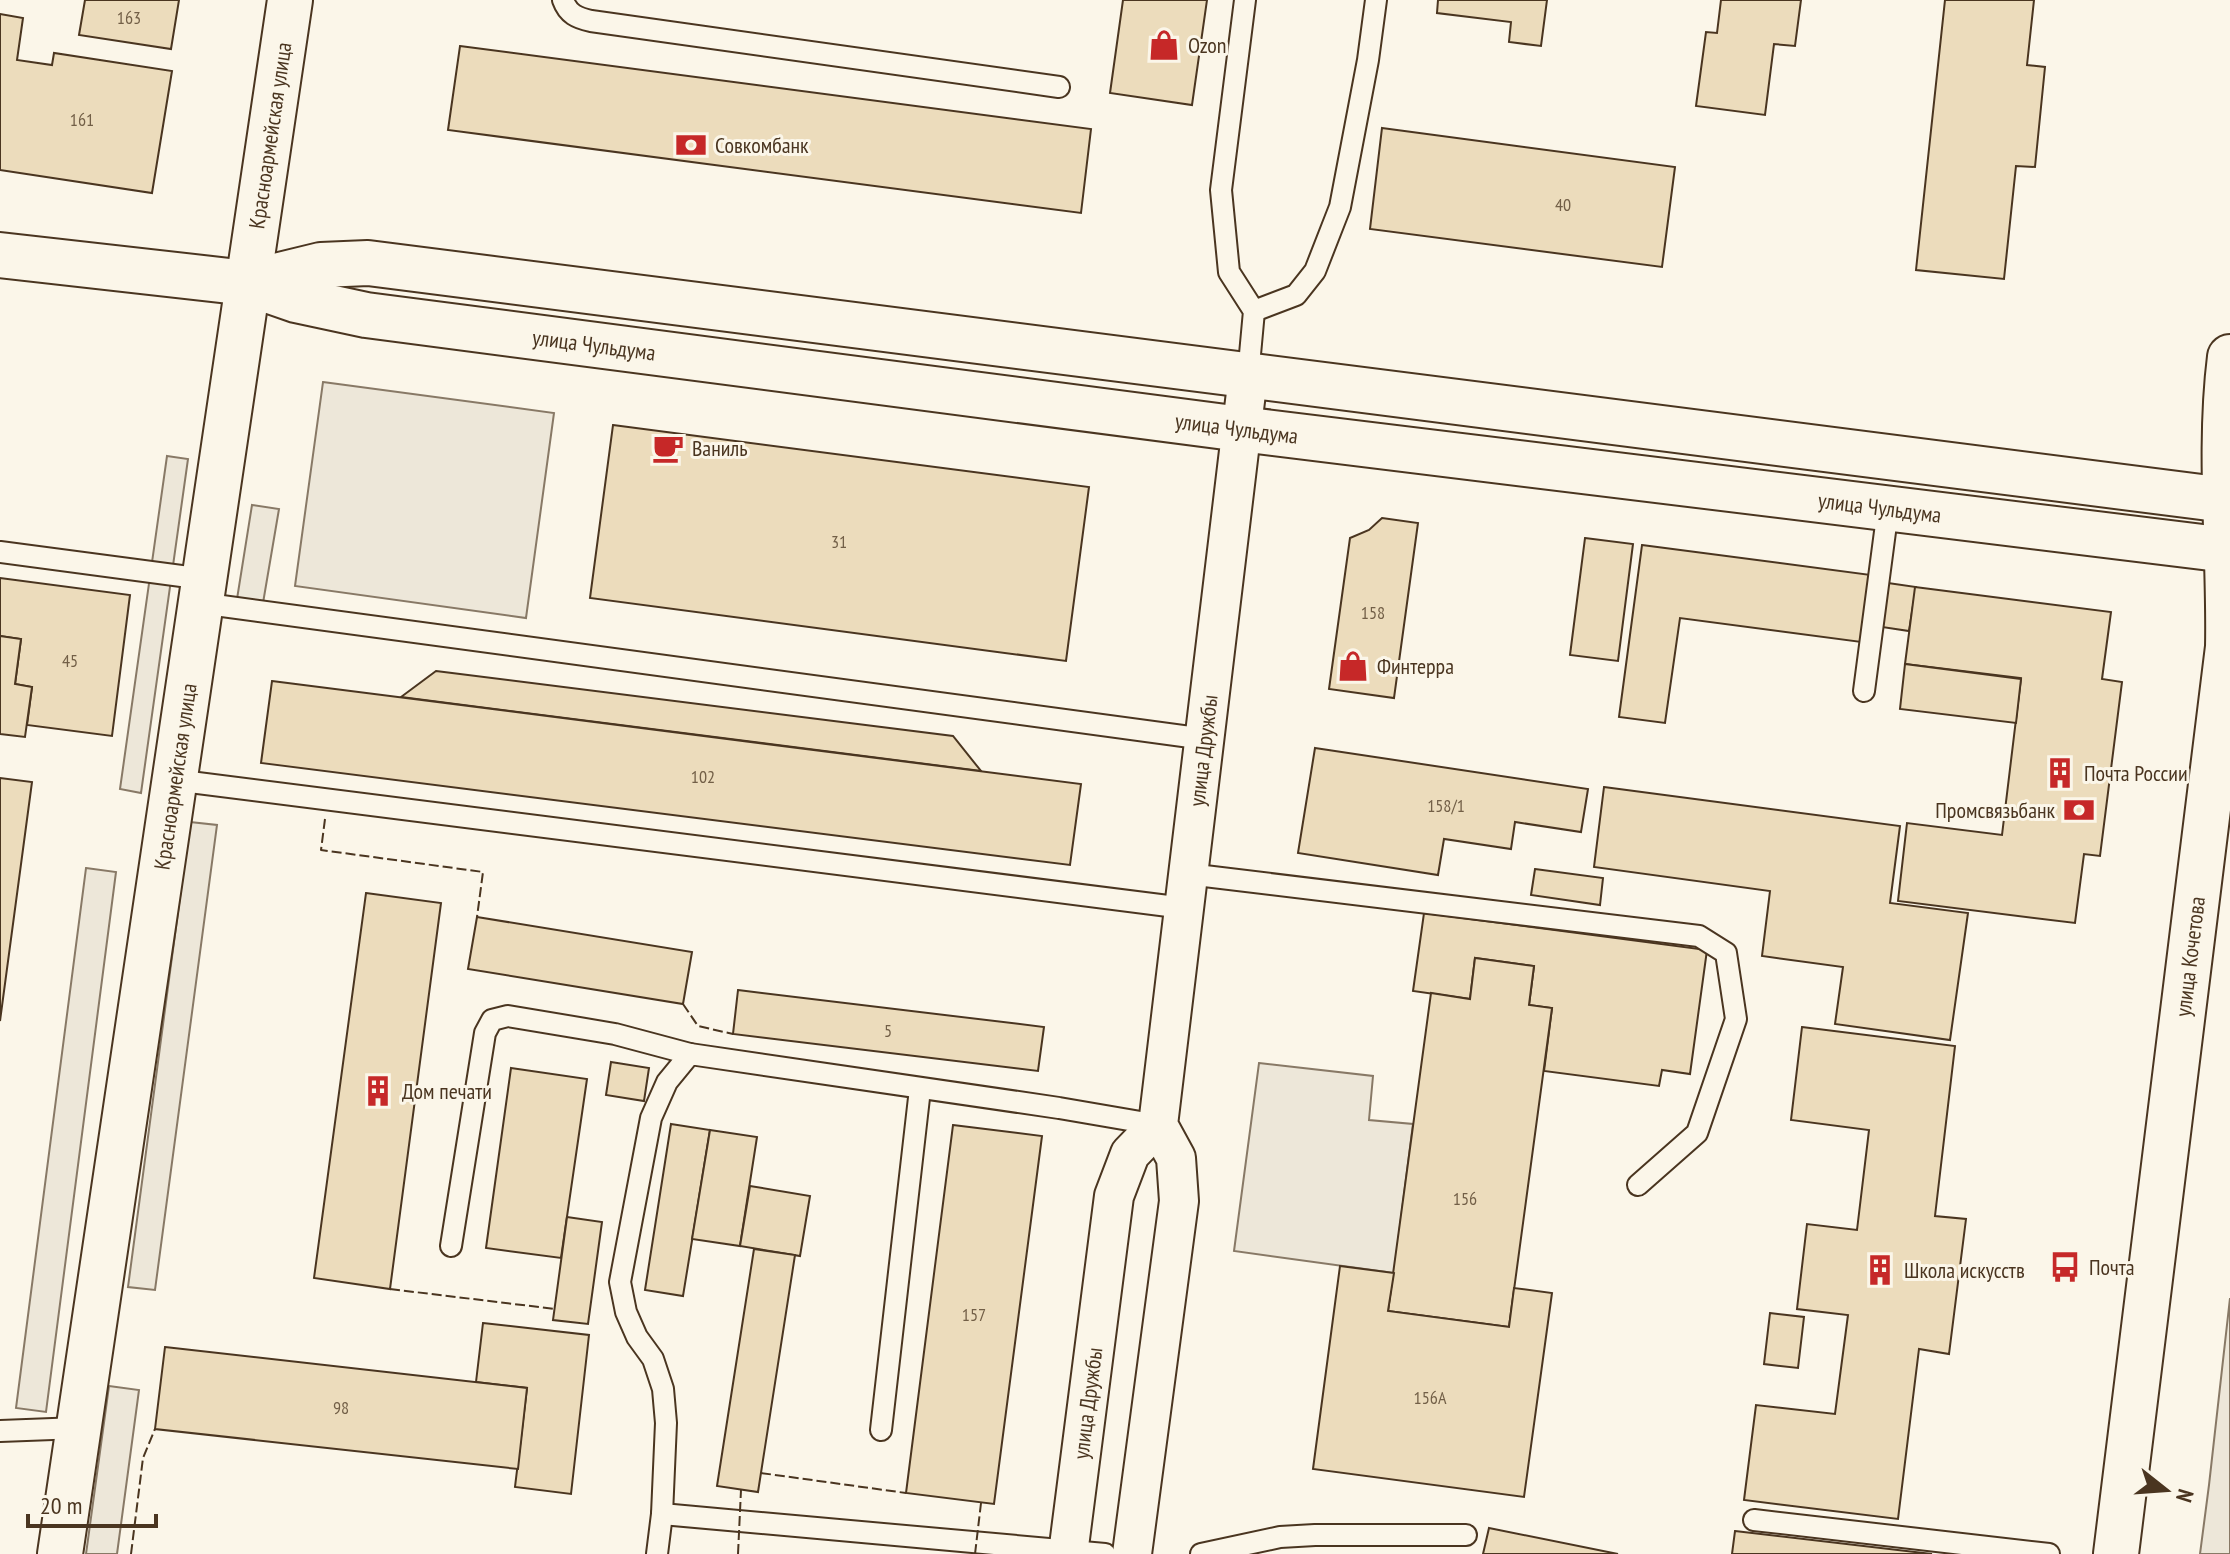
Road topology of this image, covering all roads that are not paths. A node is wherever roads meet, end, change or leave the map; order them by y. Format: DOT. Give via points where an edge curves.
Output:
graph roads {
  1 [pos="290,0"];
  2 [pos="563,0"];
  3 [pos="1245,0"];
  4 [pos="1376,0"];
  5 [pos="1059,87"];
  6 [pos="0,255"];
  7 [pos="247,283"];
  8 [pos="1254,311"];
  9 [pos="2230,357"];
  10 [pos="1248,376"];
  11 [pos="1241,429"];
  12 [pos="2228,501"];
  13 [pos="1888,509"];
  14 [pos="2229,550"];
  15 [pos="0,552"];
  16 [pos="202,591"];
  17 [pos="1864,691"];
  18 [pos="1205,739"];
  19 [pos="174,780"];
  20 [pos="1186,891"];
  21 [pos="690,1054"];
  22 [pos="920,1089"];
  23 [pos="1158,1125"];
  24 [pos="1638,1185"];
  25 [pos="451,1246"];
  26 [pos="79,1428"];
  27 [pos="881,1430"];
  28 [pos="0,1431"];
  29 [pos="662,1514"];
  30 [pos="1754,1520"];
  31 [pos="1466,1535"];
  32 [pos="1080,1553"];
  33 [pos="60,1554"];
  34 [pos="657,1554"];
  35 [pos="1132,1554"];
  36 [pos="1201,1554"];
  37 [pos="2049,1554"];
  38 [pos="2116,1554"];
  1 -- 7 [label="main road, Красноармейская улица"];
  2 -- 5 [label="lane" via="576,17 591,21"];
  3 -- 8 [label="lane" via="1221,190 1229,272"];
  4 -- 8 [label="lane" via="1340,207 1315,271 1296,295"];
  6 -- 7 [label="main road, улица Чульдума"];
  7 -- 10 [label="main road, улица Чульдума" via="321,265 368,263"];
  7 -- 11 [label="main road, улица Чульдума" via="366,315"];
  7 -- 16 [label="main road, Красноармейская улица"];
  8 -- 10 [label="lane"];
  9 -- 12 [label="main road, улица Кочетова"];
  10 -- 11 [label="street, улица Дружбы"];
  10 -- 12 [label="main road, улица Чульдума"];
  11 -- 13 [label="main road, улица Чульдума"];
  11 -- 18 [label="street, улица Дружбы"];
  12 -- 14 [label="main road, улица Кочетова"];
  13 -- 14 [label="main road, улица Чульдума"];
  13 -- 17 [label="lane"];
  14 -- 38 [label="main road, улица Кочетова" via="2228,647"];
  15 -- 16 [label="lane"];
  16 -- 18 [label="lane"];
  16 -- 19 [label="main road, Красноармейская улица"];
  18 -- 20 [label="street, улица Дружбы"];
  19 -- 20 [label="lane"];
  19 -- 26 [label="main road, Красноармейская улица"];
  20 -- 23 [label="street, улица Дружбы"];
  20 -- 24 [label="lane" via="1699,936 1726,953 1736,1019 1697,1133"];
  21 -- 22 [label="lane"];
  21 -- 25 [label="lane" via="523,1018 492,1020 485,1033"];
  21 -- 29 [label="lane" via="667,1082 651,1118 620,1282 626,1312 663,1389"];
  22 -- 23 [label="lane"];
  22 -- 27 [label="lane"];
  23 -- 32 [label="street, улица Дружбы" via="1130,1154 1114,1196"];
  23 -- 35 [label="street" via="1176,1158 1179,1201"];
  26 -- 28 [label="lane"];
  26 -- 33 [label="main road, Красноармейская улица"];
  29 -- 32 [label="lane"];
  29 -- 34 [label="lane"];
  30 -- 37 [label="lane"];
  31 -- 36 [label="lane" via="1280,1537"];
}
